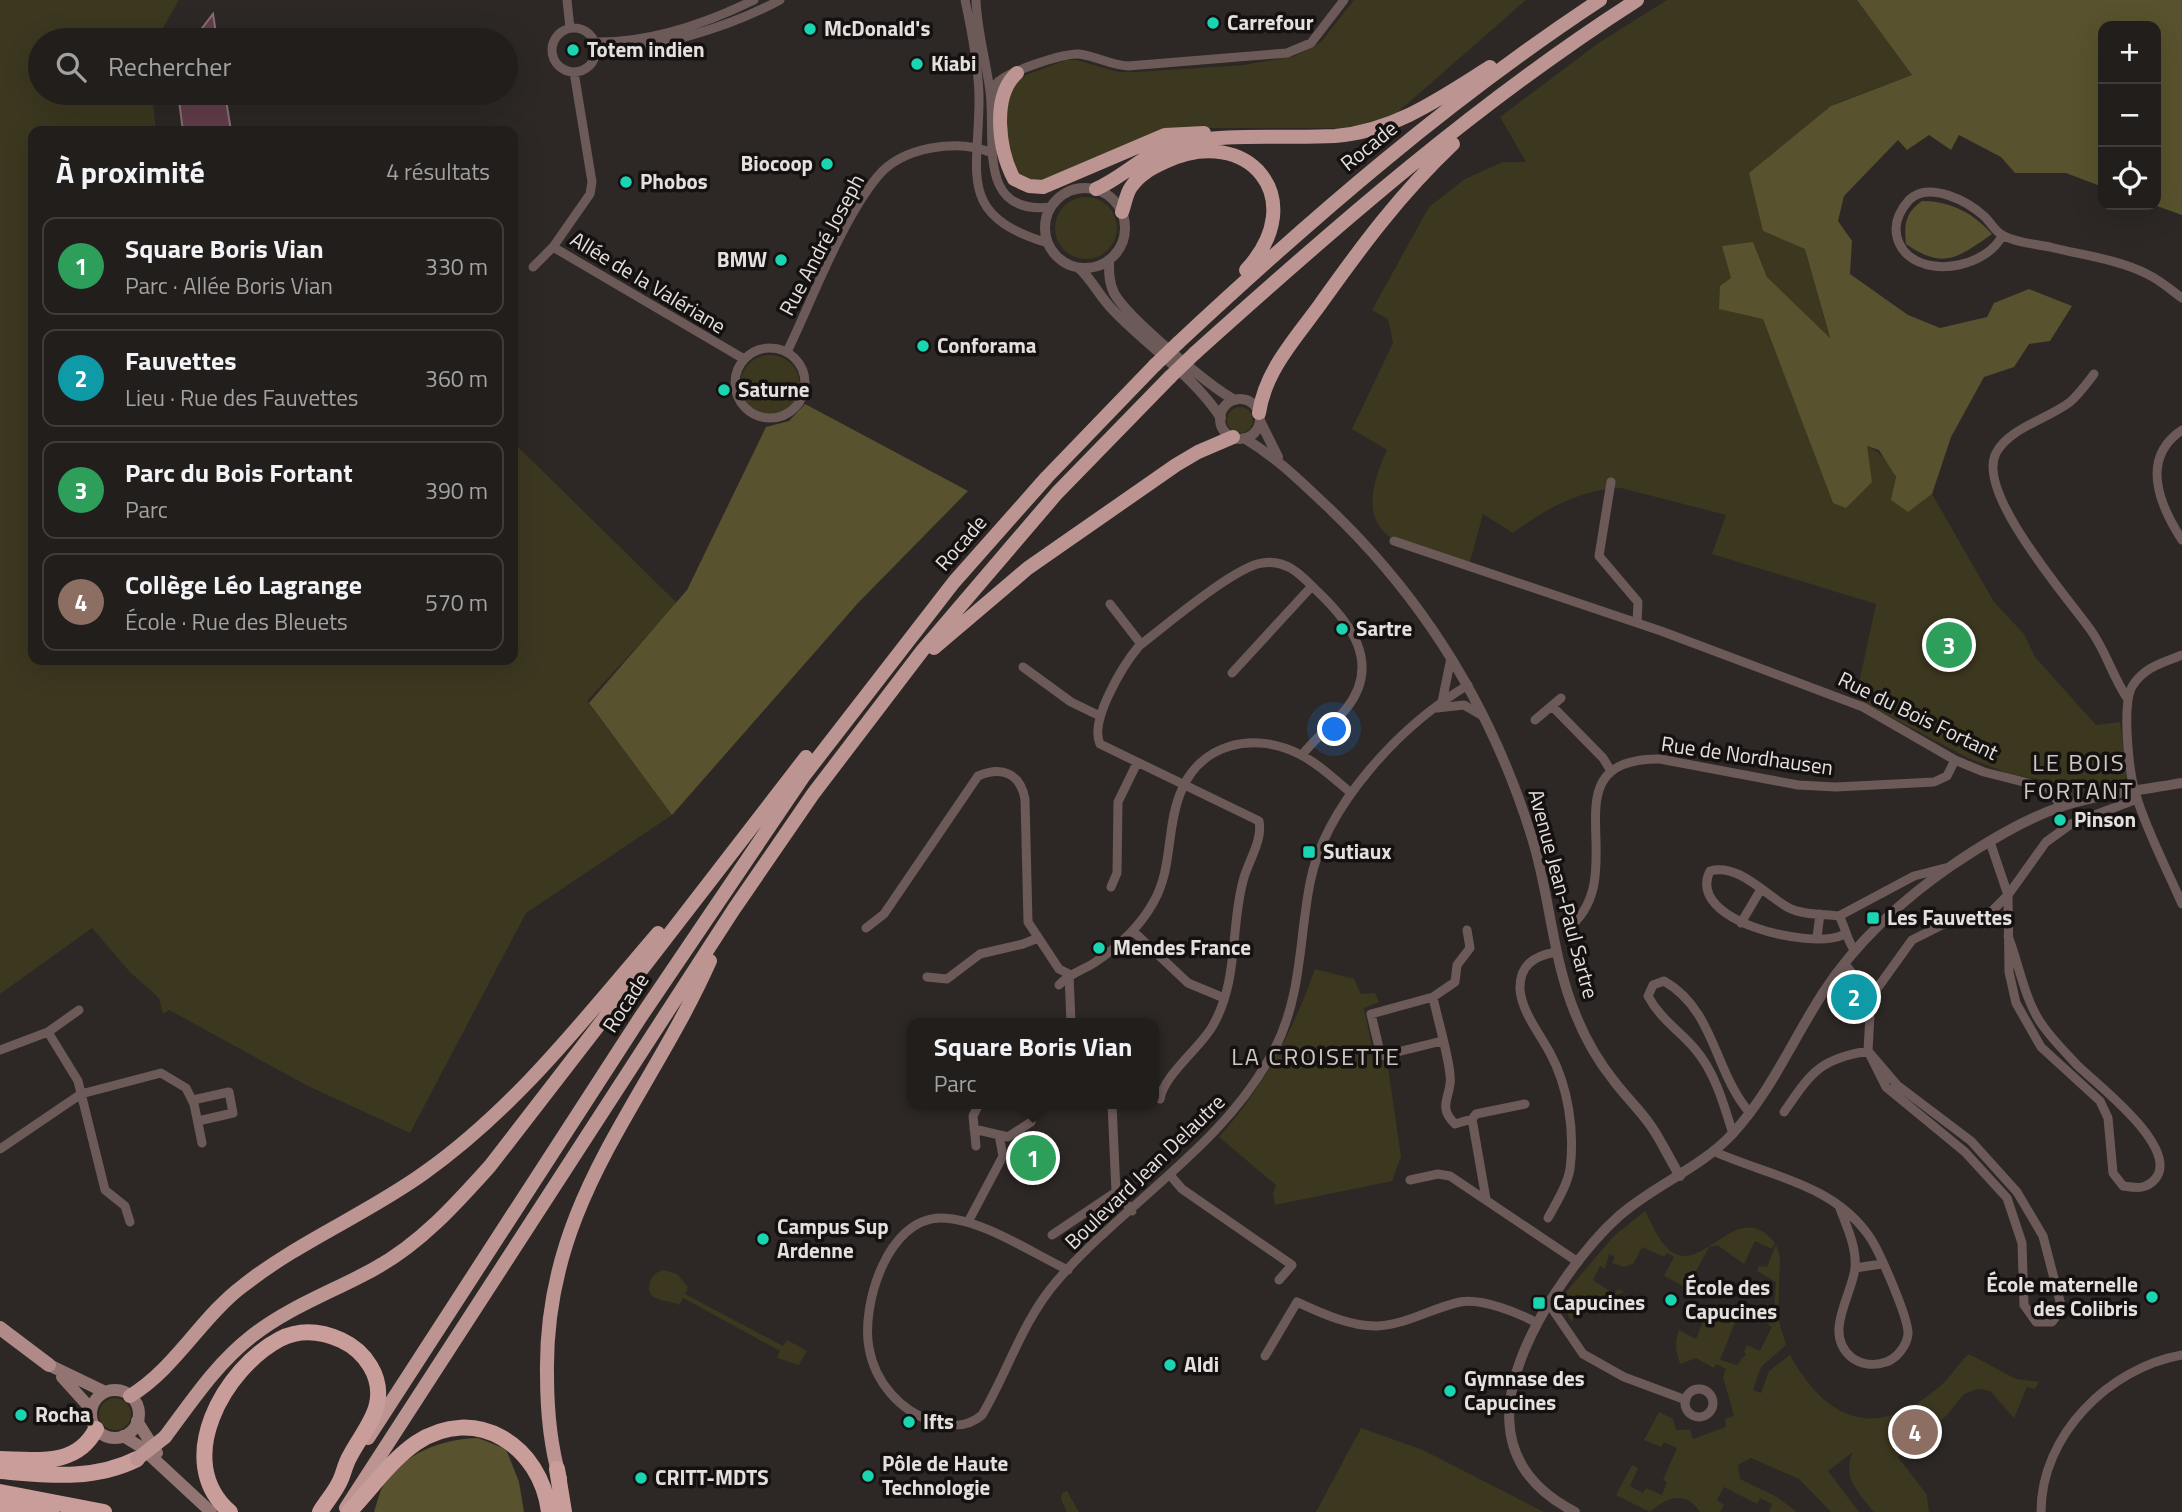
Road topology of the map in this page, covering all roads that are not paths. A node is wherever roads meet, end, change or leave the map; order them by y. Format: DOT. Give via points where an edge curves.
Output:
graph roads {
  1 [pos="567,0"];
  2 [pos="754,0"];
  3 [pos="780,0"];
  4 [pos="965,0"];
  5 [pos="976,0"];
  6 [pos="1345,0"];
  7 [pos="1600,0"];
  8 [pos="1637,0"];
  9 [pos="1575,17"];
  10 [pos="570,28"];
  11 [pos="595,42"];
  12 [pos="596,56"];
  13 [pos="574,72"];
  14 [pos="1017,73"];
  15 [pos="1517,84"];
  16 [pos="991,100"];
  17 [pos="1240,138"];
  18 [pos="976,148"];
  19 [pos="992,153"];
  20 [pos="1096,189"];
  21 [pos="1051,207"];
  22 [pos="1122,212"];
  23 [pos="2002,236"];
  24 [pos="1048,243"];
  25 [pos="552,247"];
  26 [pos="1109,261"];
  27 [pos="533,267"];
  28 [pos="1079,268"];
  29 [pos="2182,298"];
  30 [pos="1178,343"];
  31 [pos="787,352"];
  32 [pos="744,359"];
  33 [pos="2094,374"];
  34 [pos="1235,400"];
  35 [pos="1259,417"];
  36 [pos="1221,418"];
  37 [pos="2182,430"];
  38 [pos="1238,438"];
  39 [pos="1280,460"];
  40 [pos="1611,482"];
  41 [pos="2182,540"];
  42 [pos="1394,541"];
  43 [pos="1312,586"];
  44 [pos="1110,604"];
  45 [pos="1637,623"];
  46 [pos="1141,644"];
  47 [pos="2182,655"];
  48 [pos="1451,656"];
  49 [pos="1023,667"];
  50 [pos="1232,673"];
  51 [pos="895,685"];
  52 [pos="1468,685"];
  53 [pos="862,697"];
  54 [pos="1561,698"];
  55 [pos="2127,698"];
  56 [pos="1438,706"];
  57 [pos="1552,706"];
  58 [pos="1100,716"];
  59 [pos="1483,716"];
  60 [pos="1535,720"];
  61 [pos="1302,755"];
  62 [pos="1955,760"];
  63 [pos="1137,763"];
  64 [pos="1611,771"];
  65 [pos="2182,783"];
  66 [pos="1184,786"];
  67 [pos="1350,792"];
  68 [pos="2136,795"];
  69 [pos="2062,807"];
  70 [pos="762,813"];
  71 [pos="1990,842"];
  72 [pos="1951,866"];
  73 [pos="1111,887"];
  74 [pos="1761,889"];
  75 [pos="2008,895"];
  76 [pos="2182,904"];
  77 [pos="734,909"];
  78 [pos="1820,914"];
  79 [pos="1839,916"];
  80 [pos="1741,923"];
  81 [pos="866,928"];
  82 [pos="1567,929"];
  83 [pos="1467,930"];
  84 [pos="1133,931"];
  85 [pos="1843,935"];
  86 [pos="2008,936"];
  87 [pos="1038,937"];
  88 [pos="1817,937"];
  89 [pos="1855,951"];
  90 [pos="1556,952"];
  91 [pos="1845,964"];
  92 [pos="1069,974"];
  93 [pos="927,977"];
  94 [pos="1059,985"];
  95 [pos="1433,997"];
  96 [pos="1871,997"];
  97 [pos="1224,998"];
  98 [pos="79,1010"];
  99 [pos="1071,1018"];
  100 [pos="48,1032"];
  101 [pos="1442,1041"];
  102 [pos="2060,1046"];
  103 [pos="0,1050"];
  104 [pos="1868,1051"];
  105 [pos="2049,1055"];
  106 [pos="2109,1091"];
  107 [pos="81,1094"];
  108 [pos="1160,1098"];
  109 [pos="192,1100"];
  110 [pos="2100,1101"];
  111 [pos="1525,1104"];
  112 [pos="976,1109"];
  113 [pos="1112,1109"];
  114 [pos="1750,1112"];
  115 [pos="1784,1112"];
  116 [pos="1472,1119"];
  117 [pos="198,1121"];
  118 [pos="1031,1122"];
  119 [pos="974,1129"];
  120 [pos="1733,1133"];
  121 [pos="999,1135"];
  122 [pos="202,1143"];
  123 [pos="976,1146"];
  124 [pos="0,1149"];
  125 [pos="1713,1151"];
  126 [pos="1170,1175"];
  127 [pos="1680,1176"];
  128 [pos="1410,1181"];
  129 [pos="1116,1192"];
  130 [pos="2017,1192"];
  131 [pos="2007,1198"];
  132 [pos="1486,1199"];
  133 [pos="1839,1206"];
  134 [pos="1132,1210"];
  135 [pos="2030,1211"];
  136 [pos="1548,1218"];
  137 [pos="130,1222"];
  138 [pos="968,1222"];
  139 [pos="2015,1222"];
  140 [pos="1052,1235"];
  141 [pos="1578,1262"];
  142 [pos="1882,1264"];
  143 [pos="1855,1268"];
  144 [pos="1068,1270"];
  145 [pos="1279,1280"];
  146 [pos="1549,1304"];
  147 [pos="1537,1323"];
  148 [pos="0,1328"];
  149 [pos="2182,1355"];
  150 [pos="1265,1356"];
  151 [pos="49,1365"];
  152 [pos="105,1392"];
  153 [pos="130,1396"];
  154 [pos="1686,1400"];
  155 [pos="88,1404"];
  156 [pos="137,1422"];
  157 [pos="96,1429"];
  158 [pos="123,1436"];
  159 [pos="0,1459"];
  160 [pos="137,1459"];
  161 [pos="557,1469"];
  162 [pos="0,1471"];
  163 [pos="341,1480"];
  164 [pos="177,1482"];
  165 [pos="0,1492"];
  166 [pos="6,1506"];
  167 [pos="33,1512"];
  168 [pos="51,1512"];
  169 [pos="104,1512"];
  170 [pos="211,1512"];
  171 [pos="230,1512"];
  172 [pos="320,1512"];
  173 [pos="343,1512"];
  174 [pos="349,1512"];
  175 [pos="549,1512"];
  176 [pos="564,1512"];
  177 [pos="570,1512"];
  178 [pos="1575,1512"];
  179 [pos="2041,1512"];
  1 -- 10 [label="street"];
  2 -- 11 [label="street" via="706,23 646,38"];
  3 -- 12 [label="street" via="734,24 654,47"];
  4 -- 18 [label="street" via="978,71"];
  5 -- 16 [label="street"];
  6 -- 14 [label="street" via="1311,43 1287,53 1128,66 1062,55"];
  7 -- 9 [label="highway, Rocade"];
  8 -- 15 [label="highway"];
  9 -- 17 [label="highway" via="1413,116 1337,136"];
  9 -- 30 [label="highway, Rocade" via="1483,83 1297,232"];
  10 -- 11 [label="street" via="588,32"];
  10 -- 13 [label="street" via="555,40 553,55 560,67"];
  11 -- 12 [label="street"];
  12 -- 13 [label="street" via="587,68"];
  13 -- 25 [label="street, Allée de la Valériane" via="592,182 590,194"];
  14 -- 16 [label="street" via="995,85"];
  14 -- 17 [label="highway" via="1003,92 1002,146 1014,179 1029,186 1057,183 1165,135 1203,133"];
  15 -- 35 [label="highway" via="1398,198 1290,345 1266,383"];
  15 -- 51 [label="highway, bridge" via="1310,250 1170,377 1057,493"];
  16 -- 19 [label="street"];
  17 -- 20 [label="highway" via="1173,145 1148,155"];
  18 -- 19 [label="street, Rue André Joseph"];
  18 -- 24 [label="street" via="977,181 996,219 1017,234"];
  18 -- 31 [label="street, Rue André Joseph" via="928,148 897,159 879,174 859,203"];
  19 -- 21 [label="street" via="1004,194 1021,207"];
  20 -- 21 [label="street" via="1076,189"];
  20 -- 22 [label="street" via="1112,198"];
  21 -- 24 [label="street" via="1045,231"];
  22 -- 26 [label="street" via="1125,234"];
  22 -- 30 [label="highway" via="1137,178 1178,156 1196,152 1230,154 1254,166 1269,186 1275,206 1269,238 1253,262"];
  23 -- 23 [label="street" via="1983,215 1945,194 1911,198 1896,226 1898,242 1907,255 1925,266 1968,262 1997,245"];
  23 -- 29 [label="street" via="2123,265 2148,274"];
  24 -- 28 [label="street" via="1060,260"];
  25 -- 27 [label="street"];
  25 -- 32 [label="street, Allée de la Valériane"];
  26 -- 28 [label="street"];
  26 -- 34 [label="street" via="1109,279 1118,299 1210,386"];
  28 -- 36 [label="street" via="1113,311 1199,391"];
  30 -- 53 [label="highway, Rocade, bridge" via="1047,477 954,582"];
  31 -- 32 [label="street" via="764,348"];
  31 -- 32 [label="street" via="803,369 806,380 800,402 782,417 759,417 741,403 735,381"];
  33 -- 55 [label="street" via="2070,401 2003,443 1992,469 2003,504 2036,558 2093,633"];
  34 -- 35 [label="street" via="1247,400"];
  34 -- 36 [label="street" via="1225,407"];
  35 -- 38 [label="street" via="1255,433"];
  35 -- 39 [label="street, Avenue Jean-Paul Sartre"];
  36 -- 38 [label="street" via="1224,430"];
  37 -- 41 [label="street" via="2159,461 2157,479 2163,511"];
  38 -- 39 [label="street, Avenue Jean-Paul Sartre"];
  38 -- 51 [label="highway" via="1176,465 1028,568"];
  39 -- 48 [label="street, Avenue Jean-Paul Sartre" via="1379,559"];
  40 -- 45 [label="street" via="1599,556 1638,602"];
  42 -- 45 [label="street, Rue du Bois Fortant"];
  43 -- 46 [label="street" via="1294,568 1260,563 1240,571"];
  43 -- 50 [label="street"];
  43 -- 61 [label="street" via="1355,634 1361,671 1347,708"];
  44 -- 46 [label="street"];
  45 -- 62 [label="street, Rue du Bois Fortant" via="1863,707"];
  46 -- 58 [label="street" via="1128,659"];
  47 -- 55 [label="street" via="2145,672"];
  48 -- 52 [label="street, Avenue Jean-Paul Sartre"];
  48 -- 56 [label="street"];
  49 -- 58 [label="street" via="1071,702"];
  51 -- 77 [label="highway"];
  52 -- 56 [label="street, Boulevard Jean Delautre"];
  52 -- 59 [label="street, Avenue Jean-Paul Sartre"];
  53 -- 70 [label="highway" via="832,724"];
  53 -- 163 [label="highway, Rocade" via="640,1018"];
  54 -- 57 [label="street"];
  55 -- 68 [label="street" via="2125,719"];
  56 -- 59 [label="street" via="1464,705"];
  56 -- 67 [label="street, Boulevard Jean Delautre"];
  57 -- 60 [label="street"];
  57 -- 64 [label="street"];
  58 -- 63 [label="street" via="1096,736 1100,744"];
  59 -- 90 [label="street, Avenue Jean-Paul Sartre" via="1514,783 1533,841"];
  61 -- 66 [label="street" via="1258,741 1233,744 1198,765"];
  61 -- 67 [label="street"];
  62 -- 64 [label="street, Rue de Nordhausen" via="1947,776 1934,782 1836,787 1798,785 1660,760 1639,759"];
  62 -- 69 [label="street, Rue du Bois Fortant" via="2048,788"];
  63 -- 66 [label="street"];
  63 -- 73 [label="street" via="1118,802 1117,873"];
  64 -- 82 [label="street" via="1598,790 1595,808 1596,885 1587,907"];
  65 -- 68 [label="street"];
  66 -- 84 [label="street" via="1168,865 1155,901"];
  66 -- 97 [label="street" via="1259,821 1261,831 1243,880 1233,971"];
  67 -- 126 [label="street, Boulevard Jean Delautre" via="1321,845 1311,880 1300,973 1277,1044 1241,1104"];
  68 -- 69 [label="street"];
  68 -- 75 [label="street" via="2071,824 2046,842"];
  68 -- 76 [label="street"];
  69 -- 71 [label="street"];
  70 -- 153 [label="highway" via="510,1101 422,1174 271,1263 229,1296 169,1364"];
  70 -- 160 [label="highway, bridge" via="490,1166 446,1216 377,1268 299,1306 253,1335 216,1368 165,1437"];
  71 -- 72 [label="street"];
  71 -- 75 [label="street"];
  72 -- 79 [label="street" via="1914,876"];
  72 -- 89 [label="street" via="1908,899"];
  74 -- 78 [label="street" via="1791,909"];
  74 -- 80 [label="street"];
  74 -- 80 [label="street" via="1734,872 1710,871 1706,879 1709,894"];
  75 -- 86 [label="street"];
  75 -- 96 [label="street" via="1990,913 1954,919 1912,940"];
  77 -- 161 [label="highway" via="705,973 576,1210 555,1274 546,1346 547,1409"];
  77 -- 173 [label="highway"];
  78 -- 79 [label="street"];
  78 -- 88 [label="street"];
  79 -- 85 [label="street"];
  80 -- 88 [label="street" via="1784,937"];
  81 -- 87 [label="street" via="884,914 978,776 1002,771 1023,785 1026,911"];
  83 -- 95 [label="street" via="1471,948 1457,965 1455,982"];
  84 -- 92 [label="street" via="1094,963"];
  84 -- 97 [label="street" via="1188,983"];
  85 -- 88 [label="street"];
  85 -- 89 [label="street"];
  86 -- 102 [label="street" via="2041,1023"];
  86 -- 105 [label="street" via="2008,972 2016,1003"];
  87 -- 92 [label="street" via="1059,969"];
  87 -- 93 [label="street" via="980,954 947,979"];
  89 -- 91 [label="street"];
  90 -- 127 [label="street, Avenue Jean-Paul Sartre" via="1575,1013 1592,1048 1650,1125"];
  90 -- 136 [label="street" via="1527,964 1520,990 1524,1007 1562,1078 1568,1108 1570,1170"];
  91 -- 96 [label="street"];
  91 -- 114 [label="street"];
  92 -- 94 [label="street"];
  92 -- 99 [label="street"];
  95 -- 101 [label="street"];
  95 -- 101 [label="street" via="1371,1014 1381,1056"];
  96 -- 104 [label="street"];
  97 -- 108 [label="street" via="1194,1054 1162,1084"];
  98 -- 100 [label="street"];
  100 -- 103 [label="street"];
  100 -- 107 [label="street"];
  101 -- 116 [label="street" via="1451,1082 1444,1099 1448,1118 1455,1124"];
  102 -- 105 [label="street"];
  102 -- 106 [label="street"];
  104 -- 115 [label="street" via="1838,1056 1810,1075"];
  104 -- 130 [label="street" via="1897,1085 1971,1141"];
  104 -- 131 [label="street" via="1886,1087 1965,1152"];
  105 -- 110 [label="street"];
  106 -- 110 [label="street"];
  106 -- 110 [label="street" via="2151,1140 2159,1174 2150,1185 2139,1189 2123,1186 2113,1173 2108,1118"];
  107 -- 109 [label="street" via="161,1073 186,1088"];
  107 -- 124 [label="street"];
  107 -- 137 [label="street" via="105,1190 125,1206"];
  109 -- 117 [label="street"];
  109 -- 117 [label="street" via="229,1092 233,1113"];
  111 -- 116 [label="street" via="1476,1114"];
  112 -- 119 [label="street"];
  113 -- 129 [label="street"];
  114 -- 120 [label="street"];
  114 -- 120 [label="street" via="1734,1094 1708,1027 1681,991 1664,981 1653,985 1648,996 1711,1074"];
  116 -- 132 [label="street"];
  117 -- 122 [label="street"];
  118 -- 121 [label="street" via="1008,1137"];
  119 -- 121 [label="street"];
  119 -- 123 [label="street"];
  120 -- 125 [label="street"];
  121 -- 138 [label="street" via="1003,1156"];
  125 -- 127 [label="street"];
  125 -- 133 [label="street" via="1751,1169 1817,1189"];
  126 -- 134 [label="street, Boulevard Jean Delautre"];
  126 -- 145 [label="street" via="1182,1189 1292,1265"];
  127 -- 141 [label="street" via="1619,1216"];
  128 -- 132 [label="street" via="1450,1176"];
  129 -- 134 [label="street"];
  129 -- 140 [label="street"];
  130 -- 131 [label="street"];
  130 -- 135 [label="street"];
  131 -- 139 [label="street"];
  132 -- 141 [label="street"];
  133 -- 142 [label="street" via="1869,1236"];
  133 -- 143 [label="street" via="1852,1240"];
  134 -- 144 [label="street, Boulevard Jean Delautre"];
  135 -- 139 [label="street"];
  135 -- 139 [label="street" via="2052,1261 2062,1309 2052,1322 2036,1322 2024,1306 2022,1243"];
  138 -- 144 [label="street"];
  138 -- 144 [label="street, Boulevard Jean Delautre" via="937,1217 917,1223 898,1238 885,1258 869,1315 869,1347 883,1383 912,1412 944,1425 960,1426 982,1415 1022,1332"];
  141 -- 146 [label="street"];
  142 -- 143 [label="street"];
  142 -- 143 [label="street" via="1908,1334 1901,1352 1872,1366 1843,1350 1838,1334"];
  146 -- 147 [label="street"];
  146 -- 154 [label="street" via="1583,1353 1624,1377"];
  147 -- 150 [label="street" via="1463,1301 1376,1326 1297,1302"];
  147 -- 178 [label="street" via="1509,1393 1508,1427 1525,1474 1542,1492"];
  148 -- 151 [label="main road"];
  149 -- 179 [label="street" via="2133,1370 2090,1404 2056,1450 2045,1479"];
  151 -- 152 [label="main road"];
  151 -- 155 [label="main road"];
  152 -- 153 [label="main road" via="118,1390"];
  152 -- 155 [label="main road"];
  153 -- 156 [label="main road" via="138,1408"];
  155 -- 157 [label="main road"];
  156 -- 158 [label="main road"];
  156 -- 164 [label="main road"];
  157 -- 158 [label="main road" via="109,1437"];
  157 -- 159 [label="highway" via="84,1448 70,1457"];
  158 -- 164 [label="main road"];
  160 -- 162 [label="highway" via="88,1475"];
  161 -- 176 [label="highway"];
  161 -- 177 [label="highway"];
  163 -- 171 [label="highway" via="377,1406 379,1388 371,1366 354,1346 328,1334 305,1331 280,1339 255,1357 210,1419 204,1443 205,1468 214,1493"];
  163 -- 172 [label="highway"];
  164 -- 170 [label="main road"];
  165 -- 169 [label="highway"];
  166 -- 167 [label="highway"];
  166 -- 168 [label="highway"];
  174 -- 175 [label="highway" via="392,1462 417,1442 461,1428 505,1438 525,1454 540,1476"];
}
